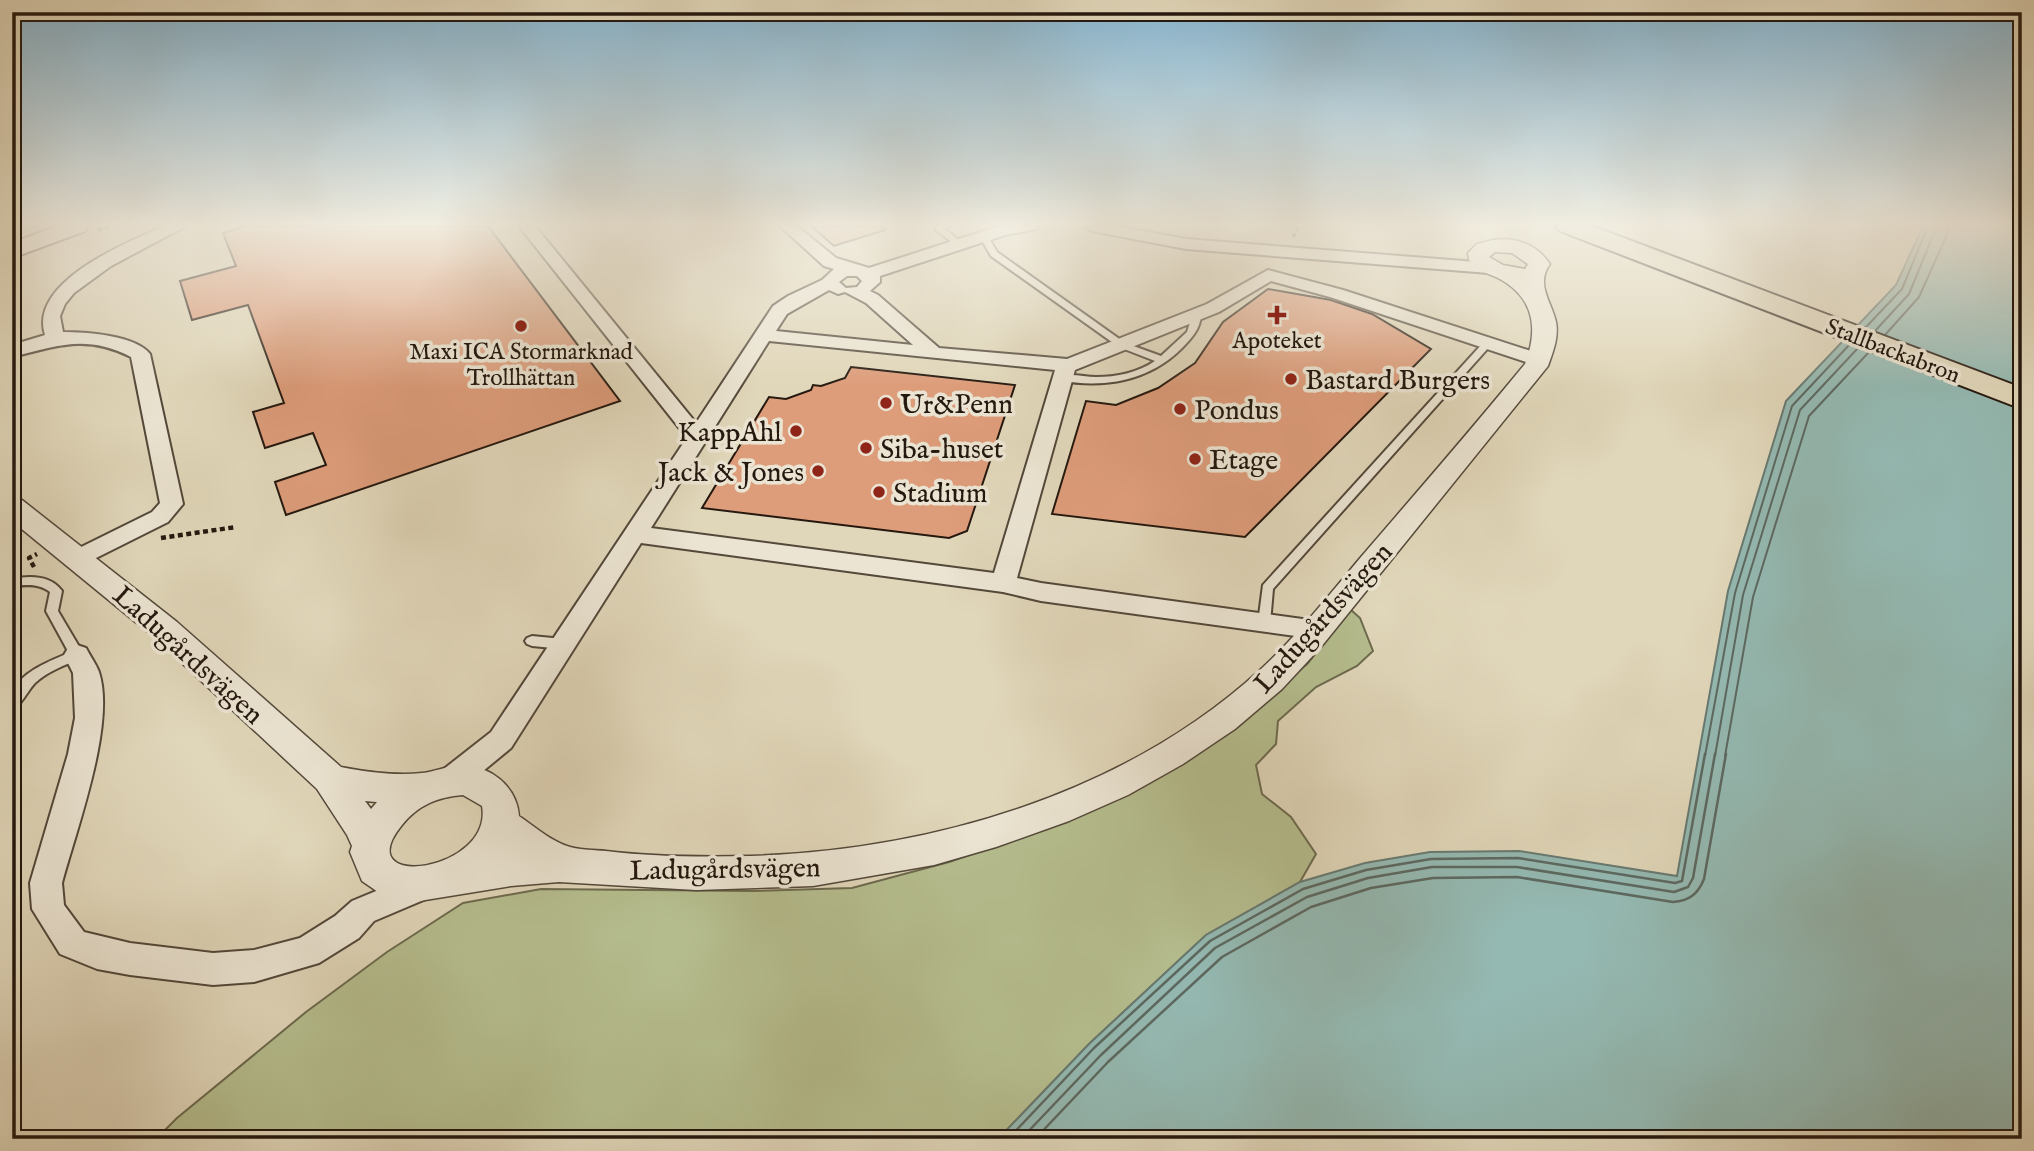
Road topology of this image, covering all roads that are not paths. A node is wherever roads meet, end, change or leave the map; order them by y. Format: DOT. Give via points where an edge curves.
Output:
graph roads {
  1 [pos="83,280"];
  2 [pos="570,280"];
  3 [pos="854,280"];
  4 [pos="1030,280"];
  5 [pos="1260,280"];
  6 [pos="1287,280"];
  7 [pos="1526,280"];
  8 [pos="1535,280"];
  9 [pos="1710,280"];
  10 [pos="850,281"];
  11 [pos="1534,284"];
  12 [pos="1196,315"];
  13 [pos="764,335"];
  14 [pos="56,338"];
  15 [pos="1122,345"];
  16 [pos="1486,345"];
  17 [pos="12,351"];
  18 [pos="934,353"];
  19 [pos="1162,360"];
  20 [pos="1539,360"];
  21 [pos="1064,372"];
  22 [pos="2022,399"];
  23 [pos="701,432"];
  24 [pos="12,506"];
  25 [pos="634,534"];
  26 [pos="78,559"];
  27 [pos="30,580"];
  28 [pos="12,582"];
  29 [pos="1003,583"];
  30 [pos="12,589"];
  31 [pos="1264,622"];
  32 [pos="1317,630"];
  33 [pos="532,641"];
  34 [pos="563,644"];
  35 [pos="76,655"];
  36 [pos="12,705"];
  37 [pos="501,740"];
  38 [pos="330,779"];
  39 [pos="437,784"];
  40 [pos="497,808"];
  41 [pos="372,856"];
  42 [pos="573,865"];
  43 [pos="435,882"];
  44 [pos="363,911"];
  1 -- 14 [label="street" via="55,304 51,316"];
  2 -- 23 [label="street" via="691,430"];
  3 -- 10 [label="street"];
  4 -- 15 [label="lane"];
  5 -- 12 [label="street"];
  6 -- 16 [label="street" via="1359,298"];
  7 -- 11 [label="street"];
  8 -- 11 [label="street, Ladugårdsvägen"];
  9 -- 22 [label="highway, Stallbackabron"];
  10 -- 13 [label="street" via="786,305"];
  10 -- 18 [label="street"];
  11 -- 20 [label="street, Ladugårdsvägen" via="1547,342"];
  12 -- 15 [label="street"];
  12 -- 19 [label="lane" via="1192,332"];
  13 -- 18 [label="street"];
  13 -- 23 [label="street"];
  14 -- 17 [label="street, Ladugårdsvägen"];
  14 -- 26 [label="street, Ladugårdsvägen" via="109,341 140,354 172,504 160,517"];
  15 -- 19 [label="lane"];
  15 -- 21 [label="street"];
  16 -- 20 [label="street"];
  16 -- 31 [label="lane" via="1267,588"];
  18 -- 21 [label="street"];
  19 -- 21 [label="lane" via="1130,377 1111,381 1097,382"];
  20 -- 32 [label="street, Ladugårdsvägen"];
  21 -- 29 [label="street"];
  23 -- 25 [label="street"];
  24 -- 26 [label="street, Ladugårdsvägen"];
  25 -- 29 [label="street"];
  25 -- 34 [label="street"];
  26 -- 38 [label="street, Ladugårdsvägen" via="166,630"];
  27 -- 28 [label="lane"];
  27 -- 30 [label="lane"];
  27 -- 35 [label="lane" via="51,585 56,591 52,611"];
  29 -- 31 [label="street"];
  31 -- 32 [label="street"];
  32 -- 42 [label="street, Ladugårdsvägen" via="1269,681 1172,752 1085,797 977,837 864,861 754,873"];
  33 -- 34 [label="lane"];
  34 -- 37 [label="street"];
  35 -- 36 [label="lane" via="24,683"];
  35 -- 44 [label="street" via="86,673 89,718 46,883 48,909 72,943 130,959 213,969 254,966 307,952"];
  37 -- 39 [label="street"];
  37 -- 40 [label="street" via="493,773"];
  38 -- 39 [label="street, Ladugårdsvägen" via="389,790"];
  38 -- 41 [label="street, Ladugårdsvägen" via="362,826"];
  39 -- 40 [label="street" via="475,783"];
  39 -- 41 [label="street" via="389,812 374,834"];
  40 -- 42 [label="street, Ladugårdsvägen" via="544,854"];
  40 -- 43 [label="street" via="497,834 483,855"];
  41 -- 43 [label="street" via="379,874 397,884"];
  41 -- 44 [label="street"];
  42 -- 43 [label="street, Ladugårdsvägen" via="485,872"];
  43 -- 44 [label="street"];
}
